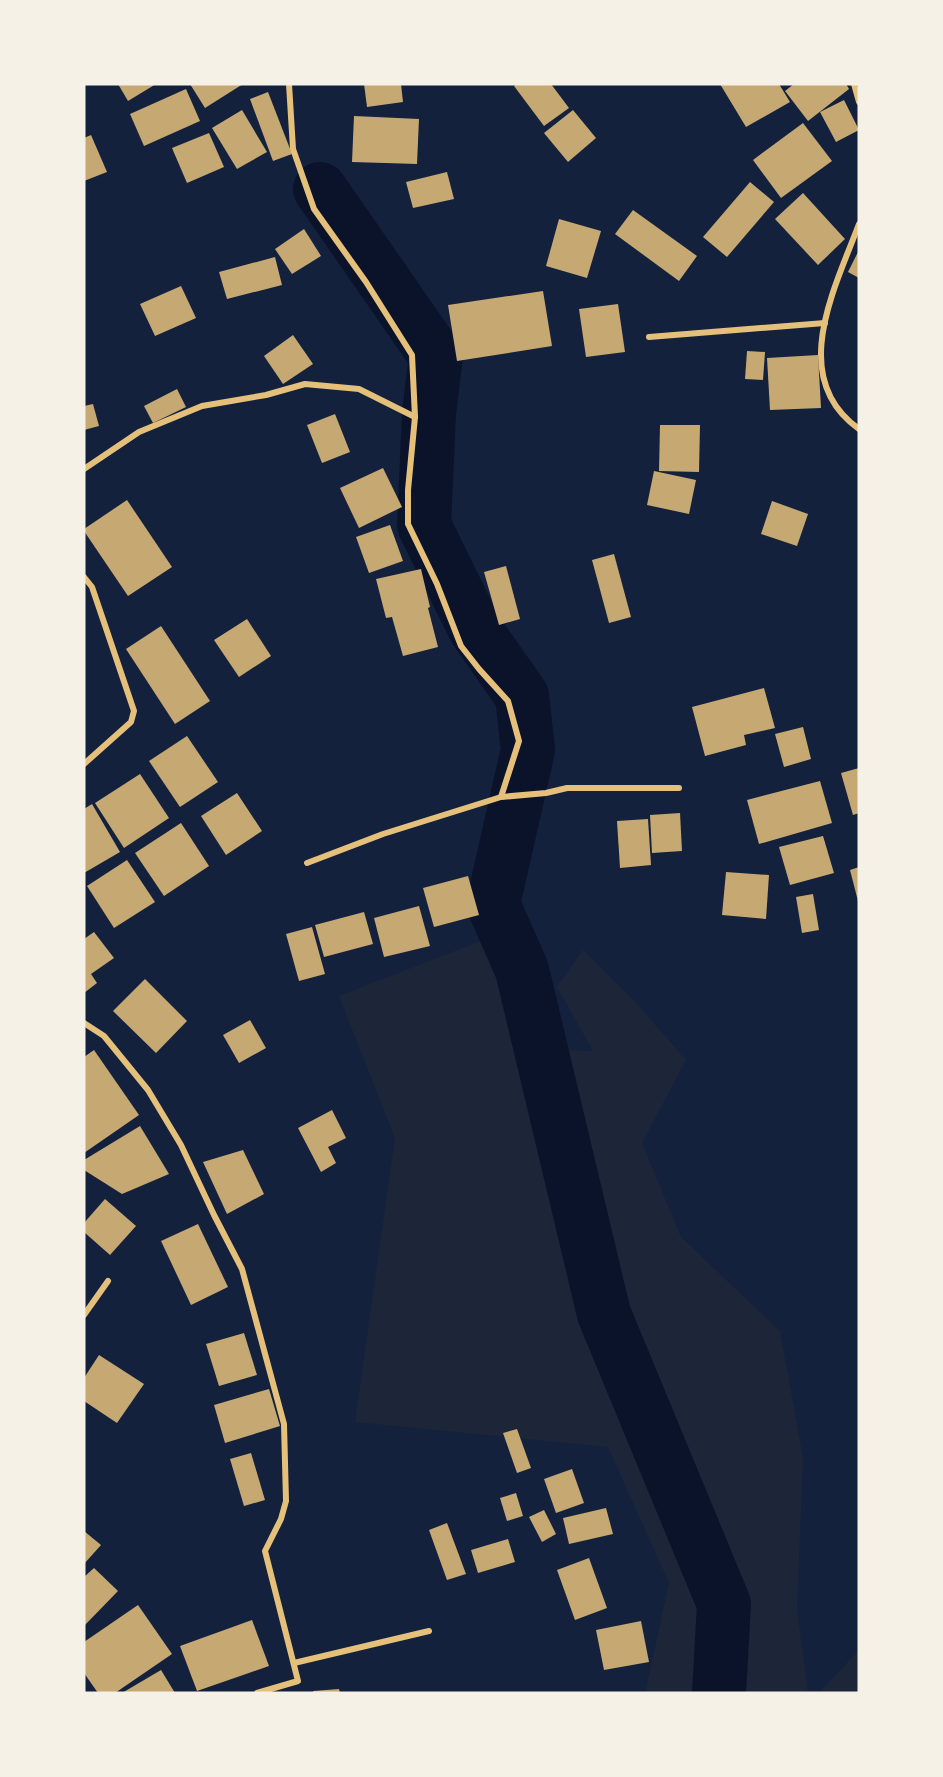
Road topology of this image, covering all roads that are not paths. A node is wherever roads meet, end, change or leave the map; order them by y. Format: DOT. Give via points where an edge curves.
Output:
graph roads {
  1 [pos="289,84"];
  2 [pos="854,84"];
  3 [pos="859,102"];
  4 [pos="859,224"];
  5 [pos="825,323"];
  6 [pos="650,337"];
  7 [pos="416,417"];
  8 [pos="859,429"];
  9 [pos="84,469"];
  10 [pos="84,577"];
  11 [pos="84,764"];
  12 [pos="679,789"];
  13 [pos="501,797"];
  14 [pos="307,863"];
  15 [pos="84,1023"];
  16 [pos="108,1281"];
  17 [pos="84,1315"];
  18 [pos="429,1631"];
  19 [pos="294,1663"];
  20 [pos="257,1693"];
  1 -- 7 [label="street" via="293,149 314,209 412,355"];
  2 -- 3 [label="street"];
  4 -- 5 [label="street" via="828,303"];
  5 -- 6 [label="street"];
  5 -- 8 [label="street" via="819,354 828,390 833,405"];
  7 -- 9 [label="street" via="359,389 305,384 201,406 139,432"];
  7 -- 13 [label="street" via="408,524 462,646 508,701 519,741"];
  10 -- 11 [label="street" via="92,586 134,711 131,722"];
  12 -- 13 [label="street" via="567,788"];
  13 -- 14 [label="street"];
  15 -- 19 [label="street" via="104,1036 148,1090 181,1146 242,1269 284,1424 286,1501 265,1551"];
  16 -- 17 [label="street"];
  18 -- 19 [label="street"];
  19 -- 20 [label="street" via="298,1681"];
}
